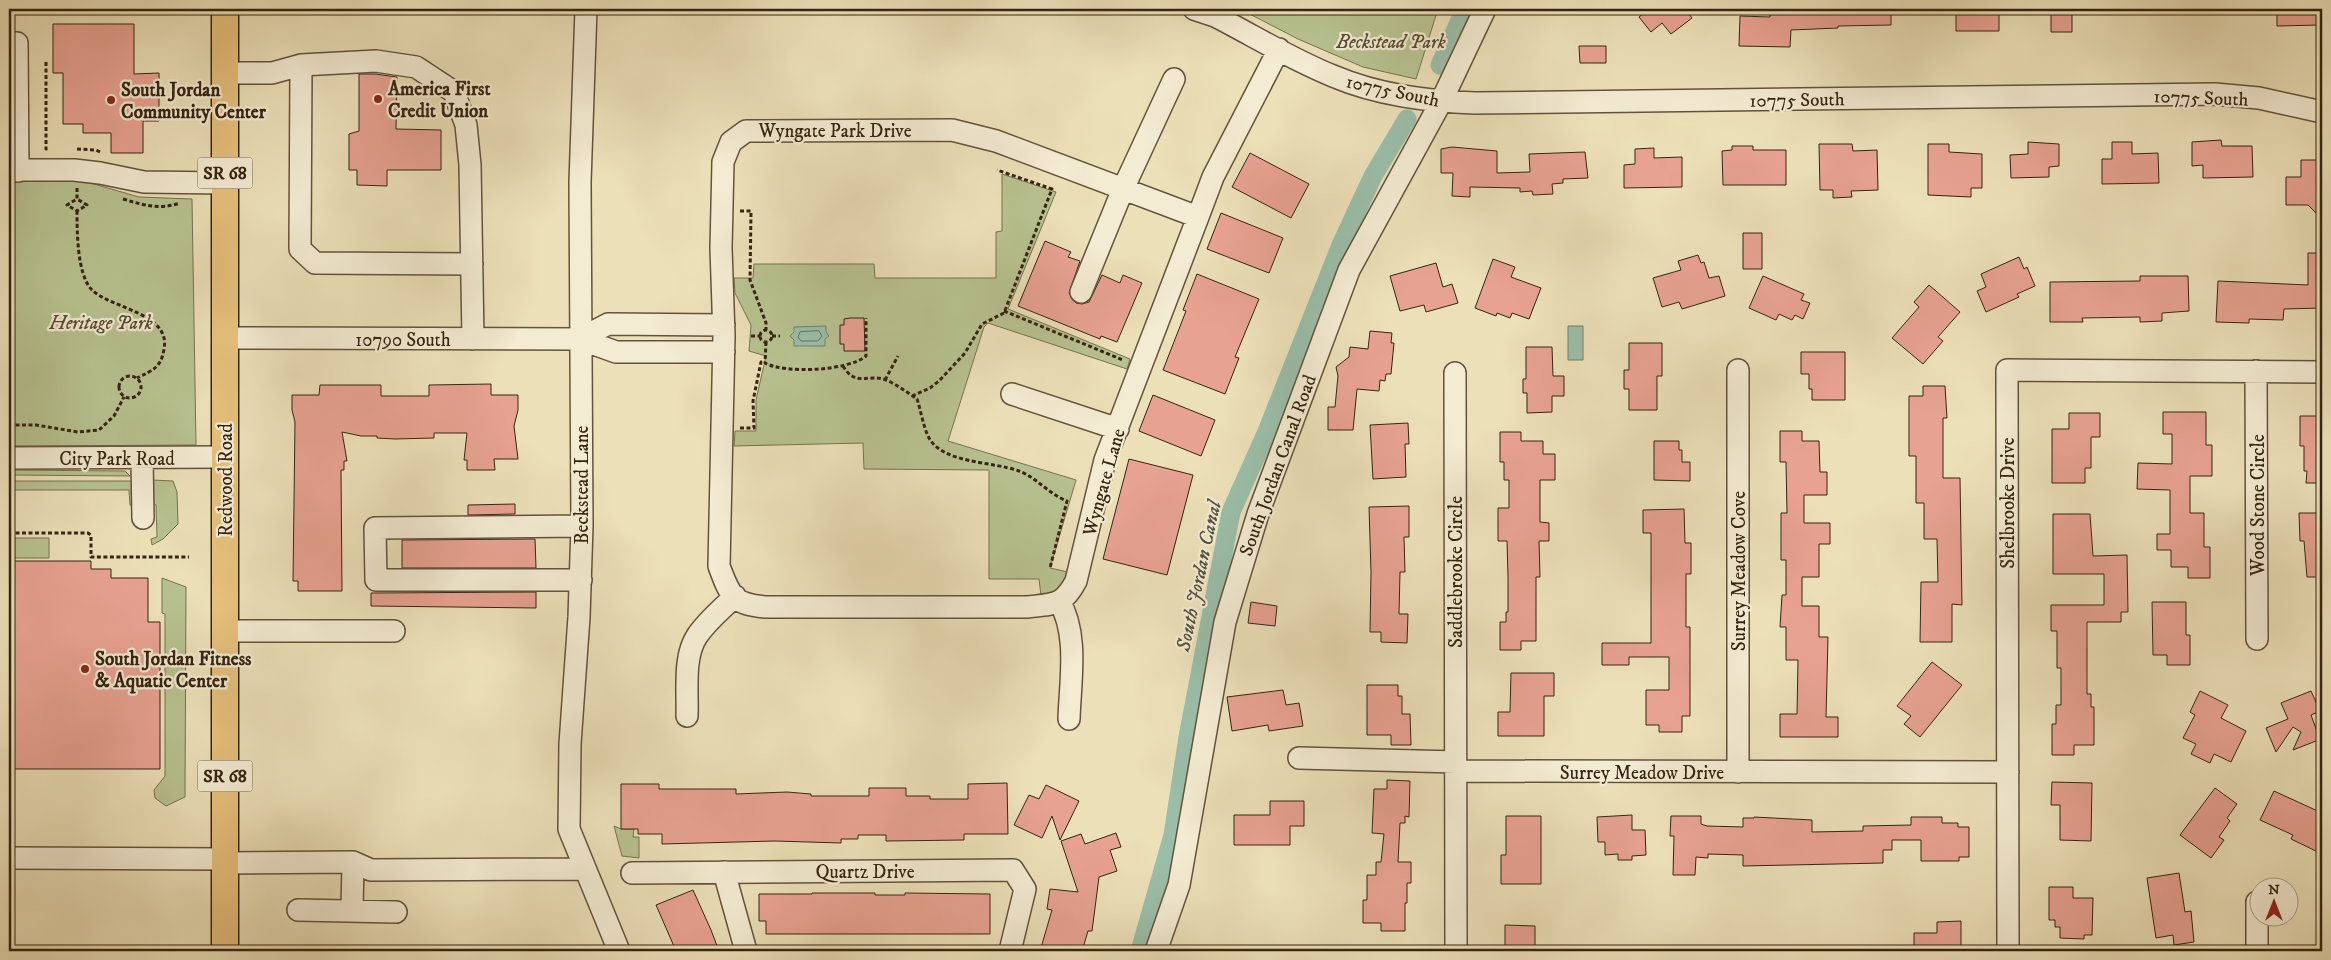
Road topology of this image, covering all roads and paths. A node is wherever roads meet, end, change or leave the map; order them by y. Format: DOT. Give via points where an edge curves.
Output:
graph roads {
  1 [pos="225,9"];
  2 [pos="586,9"];
  3 [pos="1194,9"];
  4 [pos="1485,9"];
  5 [pos="9,43"];
  6 [pos="1279,49"];
  7 [pos="46,62"];
  8 [pos="301,65"];
  9 [pos="225,68"];
  10 [pos="1174,80"];
  11 [pos="1441,102"];
  12 [pos="2322,112"];
  13 [pos="56,149"];
  14 [pos="76,149"];
  15 [pos="96,150"];
  16 [pos="13,170"];
  17 [pos="997,170"];
  18 [pos="225,183"];
  19 [pos="67,188"];
  20 [pos="77,188"];
  21 [pos="1123,189"];
  22 [pos="85,190"];
  23 [pos="117,197"];
  24 [pos="77,198"];
  25 [pos="187,200"];
  26 [pos="737,210"];
  27 [pos="77,211"];
  28 [pos="1198,217"];
  29 [pos="472,264"];
  30 [pos="1081,292"];
  31 [pos="1004,311"];
  32 [pos="866,318"];
  33 [pos="724,325"];
  34 [pos="766,330"];
  35 [pos="751,336"];
  36 [pos="760,336"];
  37 [pos="772,336"];
  38 [pos="780,336"];
  39 [pos="225,338"];
  40 [pos="473,339"];
  41 [pos="580,339"];
  42 [pos="766,342"];
  43 [pos="724,352"];
  44 [pos="898,356"];
  45 [pos="1126,361"];
  46 [pos="765,363"];
  47 [pos="843,366"];
  48 [pos="1738,370"];
  49 [pos="2256,371"];
  50 [pos="2322,372"];
  51 [pos="1455,373"];
  52 [pos="137,378"];
  53 [pos="885,380"];
  54 [pos="1012,394"];
  55 [pos="912,396"];
  56 [pos="124,397"];
  57 [pos="9,425"];
  58 [pos="736,428"];
  59 [pos="1118,429"];
  60 [pos="225,457"];
  61 [pos="9,458"];
  62 [pos="142,458"];
  63 [pos="143,518"];
  64 [pos="582,526"];
  65 [pos="9,533"];
  66 [pos="188,557"];
  67 [pos="1050,568"];
  68 [pos="581,580"];
  69 [pos="731,593"];
  70 [pos="1059,601"];
  71 [pos="225,631"];
  72 [pos="394,631"];
  73 [pos="2257,638"];
  74 [pos="686,716"];
  75 [pos="1069,719"];
  76 [pos="1299,758"];
  77 [pos="1456,767"];
  78 [pos="1738,772"];
  79 [pos="2008,772"];
  80 [pos="9,858"];
  81 [pos="225,861"];
  82 [pos="353,862"];
  83 [pos="585,869"];
  84 [pos="724,872"];
  85 [pos="632,873"];
  86 [pos="298,910"];
  87 [pos="352,911"];
  88 [pos="396,912"];
  89 [pos="2257,928"];
  90 [pos="225,951"];
  91 [pos="618,951"];
  92 [pos="746,951"];
  93 [pos="1010,951"];
  94 [pos="1156,951"];
  95 [pos="1456,951"];
  96 [pos="2008,951"];
  97 [pos="2257,951"];
  1 -- 9 [label="main road, Redwood Road / SR 68"];
  2 -- 41 [label="street, Beckstead Lane" via="580,182"];
  3 -- 6 [label="street, 10775 South"];
  4 -- 11 [label="street, South Jordan Canal Road"];
  5 -- 16 [label="street" via="17,43"];
  6 -- 11 [label="street, 10775 South" via="1332,76 1358,85"];
  6 -- 28 [label="street, Wyngate Lane" via="1213,177"];
  7 -- 13 [label="path" via="46,149"];
  8 -- 9 [label="street" via="271,59"];
  8 -- 29 [label="street" via="376,61 416,67 454,92 466,125"];
  8 -- 29 [label="street" via="300,249 315,263"];
  9 -- 18 [label="main road, Redwood Road / SR 68"];
  10 -- 21 [label="street"];
  11 -- 12 [label="street, 10775 South" via="2215,94 2259,98"];
  11 -- 94 [label="street, South Jordan Canal Road" via="1349,270 1258,514 1225,622 1179,885"];
  14 -- 15 [label="path"];
  16 -- 18 [label="street" via="74,170 144,182"];
  17 -- 31 [label="path" via="1052,189"];
  18 -- 39 [label="main road, Redwood Road / SR 68"];
  19 -- 20 [label="path"];
  20 -- 22 [label="path"];
  20 -- 24 [label="path"];
  21 -- 28 [label="street, Wyngate Park Drive"];
  21 -- 30 [label="street"];
  21 -- 33 [label="street, Wyngate Park Drive" via="996,141 952,130 746,131 730,142 723,162 721,248"];
  23 -- 25 [label="path" via="151,208 169,207"];
  24 -- 27 [label="path" via="87,205"];
  24 -- 27 [label="path" via="66,205"];
  26 -- 34 [label="path" via="751,210 750,280"];
  27 -- 52 [label="path" via="78,256 91,289 114,304 144,315 162,332 165,346 162,362"];
  28 -- 59 [label="street, Wyngate Lane"];
  29 -- 40 [label="street"];
  31 -- 45 [label="path"];
  31 -- 55 [label="path" via="982,324 965,353 939,381"];
  32 -- 47 [label="path" via="866,356"];
  33 -- 41 [label="street, 10790 South" via="608,324"];
  33 -- 43 [label="street, Wyngate Park Drive"];
  34 -- 36 [label="path"];
  34 -- 37 [label="path"];
  35 -- 36 [label="path"];
  36 -- 42 [label="path"];
  37 -- 38 [label="path"];
  37 -- 42 [label="path"];
  39 -- 40 [label="street, 10790 South"];
  39 -- 60 [label="main road, Redwood Road / SR 68"];
  40 -- 41 [label="street, 10790 South"];
  41 -- 43 [label="street, 10790 South" via="616,352"];
  41 -- 64 [label="street, Beckstead Lane"];
  42 -- 46 [label="path"];
  43 -- 69 [label="street, Wyngate Park Drive" via="719,566"];
  44 -- 53 [label="path"];
  46 -- 47 [label="path" via="786,369"];
  46 -- 58 [label="path" via="762,362 752,401 754,428"];
  47 -- 53 [label="path" via="852,377"];
  48 -- 78 [label="street, Surrey Meadow Cove"];
  49 -- 50 [label="street, Shelbrooke Drive"];
  49 -- 73 [label="street, Wood Stone Circle"];
  49 -- 79 [label="street, Shelbrooke Drive" via="2007,370"];
  51 -- 77 [label="street, Saddlebrooke Circle"];
  52 -- 56 [label="path" via="140,392 135,397"];
  52 -- 56 [label="path" via="128,376 121,380 119,388"];
  53 -- 55 [label="path"];
  54 -- 59 [label="street"];
  55 -- 67 [label="path" via="917,399 927,434 937,449 946,455 993,463 1032,476 1067,502"];
  56 -- 57 [label="path" via="114,416 99,430 78,432 36,425"];
  59 -- 70 [label="street, Wyngate Lane" via="1105,460 1076,581 1068,597"];
  60 -- 62 [label="street, City Park Road"];
  60 -- 71 [label="main road, Redwood Road / SR 68"];
  61 -- 62 [label="street, City Park Road"];
  62 -- 63 [label="street"];
  64 -- 68 [label="street, Beckstead Lane"];
  64 -- 68 [label="street" via="375,528 376,580"];
  65 -- 66 [label="path" via="88,533 91,536 91,557"];
  68 -- 83 [label="street, Beckstead Lane" via="570,744 569,828"];
  69 -- 70 [label="street" via="744,605 765,607 1027,607"];
  69 -- 74 [label="street" via="694,643 689,660"];
  70 -- 75 [label="street" via="1068,618 1070,637"];
  71 -- 72 [label="street"];
  71 -- 81 [label="main road, Redwood Road / SR 68"];
  76 -- 77 [label="street, Surrey Meadow Drive"];
  77 -- 78 [label="street, Surrey Meadow Drive"];
  77 -- 95 [label="street"];
  78 -- 79 [label="street, Surrey Meadow Drive"];
  79 -- 96 [label="street, Shelbrooke Drive"];
  80 -- 81 [label="street"];
  81 -- 82 [label="street"];
  81 -- 90 [label="main road, Redwood Road / SR 68"];
  82 -- 83 [label="street" via="371,870"];
  82 -- 87 [label="street"];
  83 -- 91 [label="street, Beckstead Lane"];
  84 -- 85 [label="street, Quartz Drive"];
  84 -- 92 [label="street"];
  84 -- 93 [label="street, Quartz Drive" via="1013,870 1025,889"];
  86 -- 87 [label="street"];
  87 -- 88 [label="street"];
  89 -- 97 [label="street"];
}
